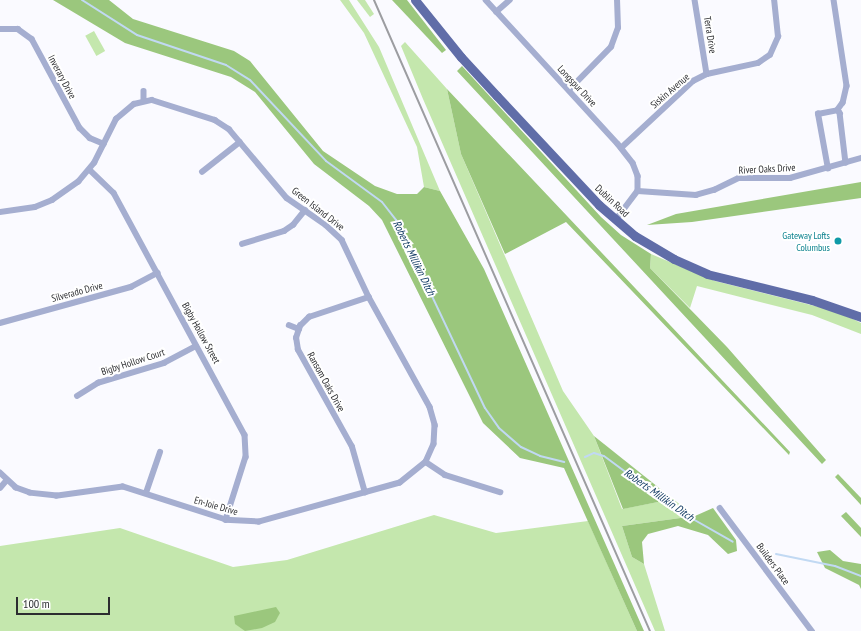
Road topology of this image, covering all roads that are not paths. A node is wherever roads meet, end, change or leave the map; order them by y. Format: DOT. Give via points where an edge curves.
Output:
graph roads {
  1 [pos="415,0"];
  2 [pos="486,0"];
  3 [pos="510,0"];
  4 [pos="617,0"];
  5 [pos="695,0"];
  6 [pos="774,0"];
  7 [pos="834,0"];
  8 [pos="496,12"];
  9 [pos="0,29"];
  10 [pos="707,74"];
  11 [pos="569,90"];
  12 [pos="144,91"];
  13 [pos="144,101"];
  14 [pos="838,110"];
  15 [pos="240,142"];
  16 [pos="104,144"];
  17 [pos="622,148"];
  18 [pos="861,158"];
  19 [pos="846,163"];
  20 [pos="828,169"];
  21 [pos="90,170"];
  22 [pos="202,172"];
  23 [pos="638,192"];
  24 [pos="305,210"];
  25 [pos="0,212"];
  26 [pos="616,220"];
  27 [pos="242,244"];
  28 [pos="157,273"];
  29 [pos="369,297"];
  30 [pos="861,317"];
  31 [pos="0,324"];
  32 [pos="289,326"];
  33 [pos="299,329"];
  34 [pos="196,346"];
  35 [pos="77,396"];
  36 [pos="160,452"];
  37 [pos="426,462"];
  38 [pos="0,473"];
  39 [pos="6,481"];
  40 [pos="0,488"];
  41 [pos="500,492"];
  42 [pos="146,493"];
  43 [pos="365,493"];
  44 [pos="720,508"];
  45 [pos="226,520"];
  46 [pos="812,631"];
  1 -- 26 [label="main road, Dublin Road" via="461,57"];
  2 -- 8 [label="street, Longspur Drive"];
  3 -- 8 [label="street"];
  4 -- 11 [label="street" via="618,28 611,48"];
  5 -- 10 [label="street, Terra Drive"];
  6 -- 10 [label="street, Siskin Avenue" via="778,37 774,50 764,60"];
  7 -- 14 [label="street" via="847,86 844,103"];
  8 -- 11 [label="street, Longspur Drive"];
  9 -- 16 [label="street, Inverary Drive" via="18,29 32,39 80,128 90,138"];
  10 -- 17 [label="street, Siskin Avenue" via="681,91"];
  11 -- 17 [label="street, Longspur Drive"];
  12 -- 13 [label="street"];
  13 -- 15 [label="street, Green Island Drive" via="160,102 216,120 229,129"];
  13 -- 16 [label="street" via="121,113"];
  14 -- 19 [label="street"];
  14 -- 20 [label="street" via="818,114"];
  15 -- 22 [label="street"];
  15 -- 24 [label="street, Green Island Drive" via="278,189"];
  16 -- 21 [label="street"];
  17 -- 23 [label="street, Longspur Drive" via="638,176"];
  18 -- 19 [label="street, River Oaks Drive"];
  19 -- 20 [label="street, River Oaks Drive"];
  20 -- 23 [label="street, River Oaks Drive" via="790,178 739,178 696,195"];
  21 -- 25 [label="street" via="52,200 24,210"];
  21 -- 28 [label="street, Bigby Hollow Street" via="114,193"];
  23 -- 26 [label="street"];
  24 -- 27 [label="street" via="293,225 284,231"];
  24 -- 29 [label="street, Green Island Drive" via="342,240"];
  26 -- 30 [label="main road, Dublin Road" via="648,244 696,269 842,309"];
  28 -- 31 [label="street, Silverado Drive" via="131,287"];
  28 -- 34 [label="street, Bigby Hollow Street"];
  29 -- 33 [label="street" via="309,318"];
  29 -- 37 [label="street, Green Island Drive" via="433,415 434,444"];
  32 -- 33 [label="street"];
  33 -- 43 [label="street, Ransom Oaks Drive" via="296,338 298,350 352,447"];
  34 -- 35 [label="street, Bigby Hollow Court" via="164,363 98,383"];
  34 -- 45 [label="street, Bigby Hollow Street" via="244,435 246,457"];
  36 -- 42 [label="street"];
  37 -- 41 [label="street" via="445,474"];
  37 -- 43 [label="street, En-Joie Drive" via="400,483"];
  38 -- 39 [label="street, En-Joie Drive"];
  39 -- 40 [label="street"];
  39 -- 42 [label="street, En-Joie Drive" via="16,488 43,496 123,487"];
  42 -- 45 [label="street, En-Joie Drive"];
  43 -- 45 [label="street, En-Joie Drive" via="272,519 243,523"];
  44 -- 46 [label="street, Builders Place"];
}
